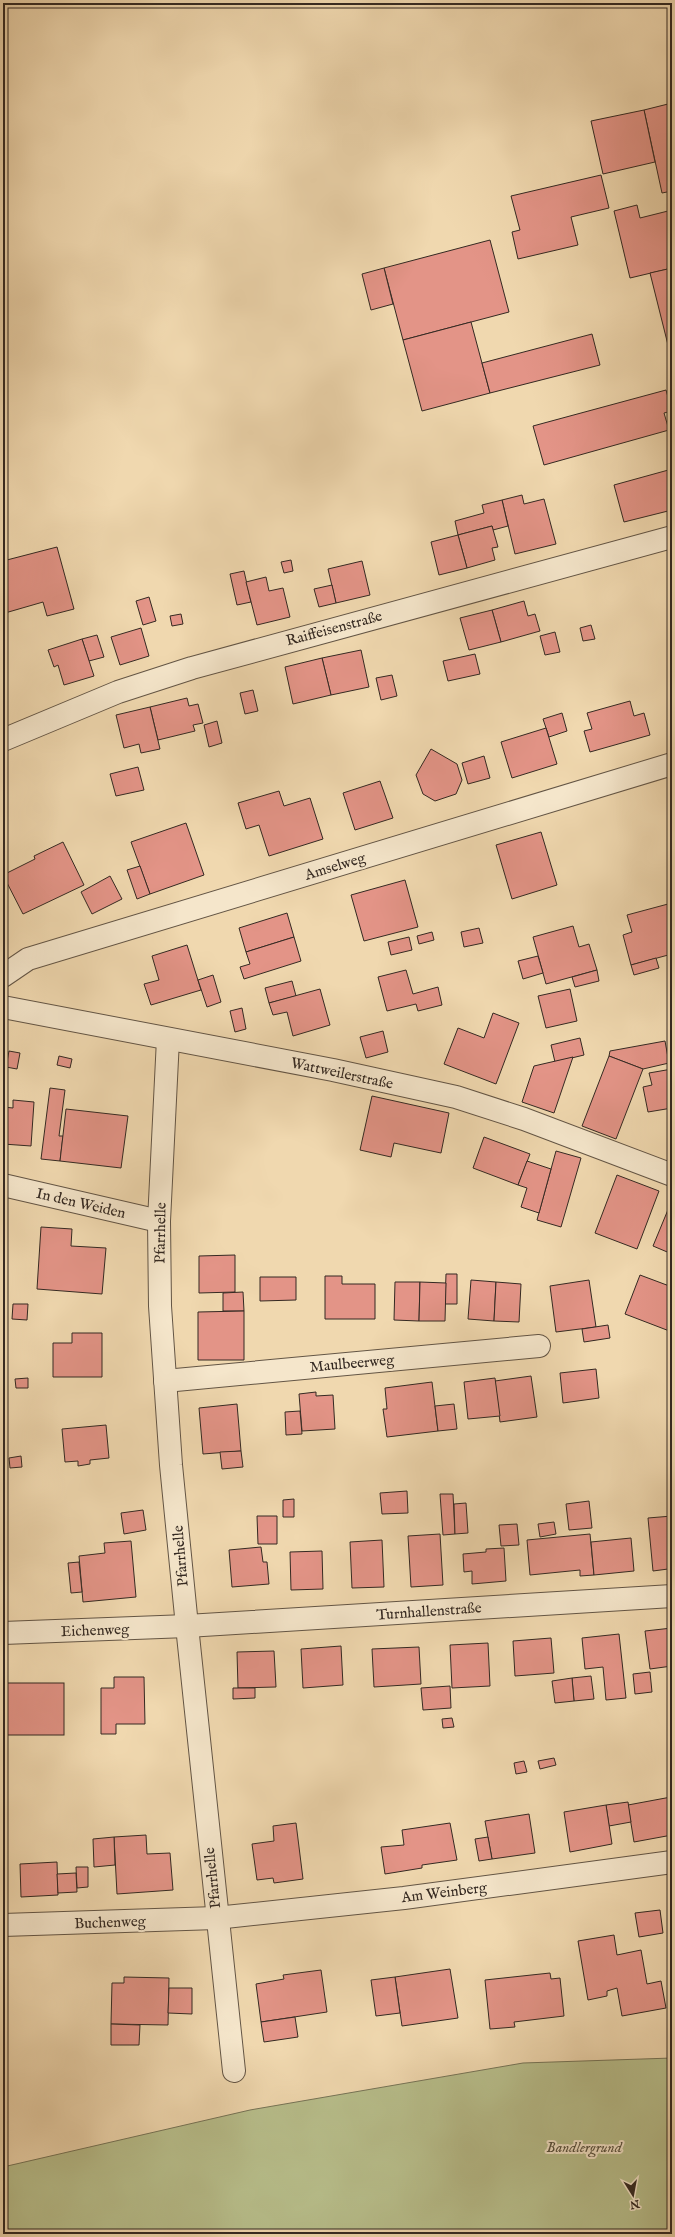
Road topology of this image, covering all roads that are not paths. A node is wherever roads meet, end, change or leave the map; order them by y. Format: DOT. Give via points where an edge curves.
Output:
graph roads {
  1 [pos="672,537"];
  2 [pos="3,740"];
  3 [pos="672,764"];
  4 [pos="3,976"];
  5 [pos="3,1007"];
  6 [pos="168,1039"];
  7 [pos="672,1175"];
  8 [pos="3,1185"];
  9 [pos="159,1221"];
  10 [pos="540,1346"];
  11 [pos="165,1381"];
  12 [pos="672,1596"];
  13 [pos="187,1626"];
  14 [pos="3,1633"];
  15 [pos="672,1862"];
  16 [pos="216,1918"];
  17 [pos="3,1925"];
  18 [pos="234,2071"];
  1 -- 2 [label="street, Raiffeisenstraße" via="192,668 118,692"];
  3 -- 4 [label="street, Amselweg" via="28,959"];
  5 -- 6 [label="street, Wattweilerstraße"];
  6 -- 7 [label="street, Wattweilerstraße" via="333,1070 456,1097 524,1118"];
  6 -- 9 [label="street, Pfarrhelle"];
  8 -- 9 [label="street, In den Weiden"];
  9 -- 11 [label="street, Pfarrhelle" via="160,1306"];
  10 -- 11 [label="street, Maulbeerweg"];
  11 -- 13 [label="street, Pfarrhelle"];
  12 -- 13 [label="street, Turnhallenstraße"];
  13 -- 14 [label="street, Eichenweg"];
  13 -- 16 [label="street, Pfarrhelle"];
  15 -- 16 [label="street, Am Weinberg" via="404,1898"];
  16 -- 17 [label="street, Buchenweg"];
  16 -- 18 [label="street, Pfarrhelle"];
}
